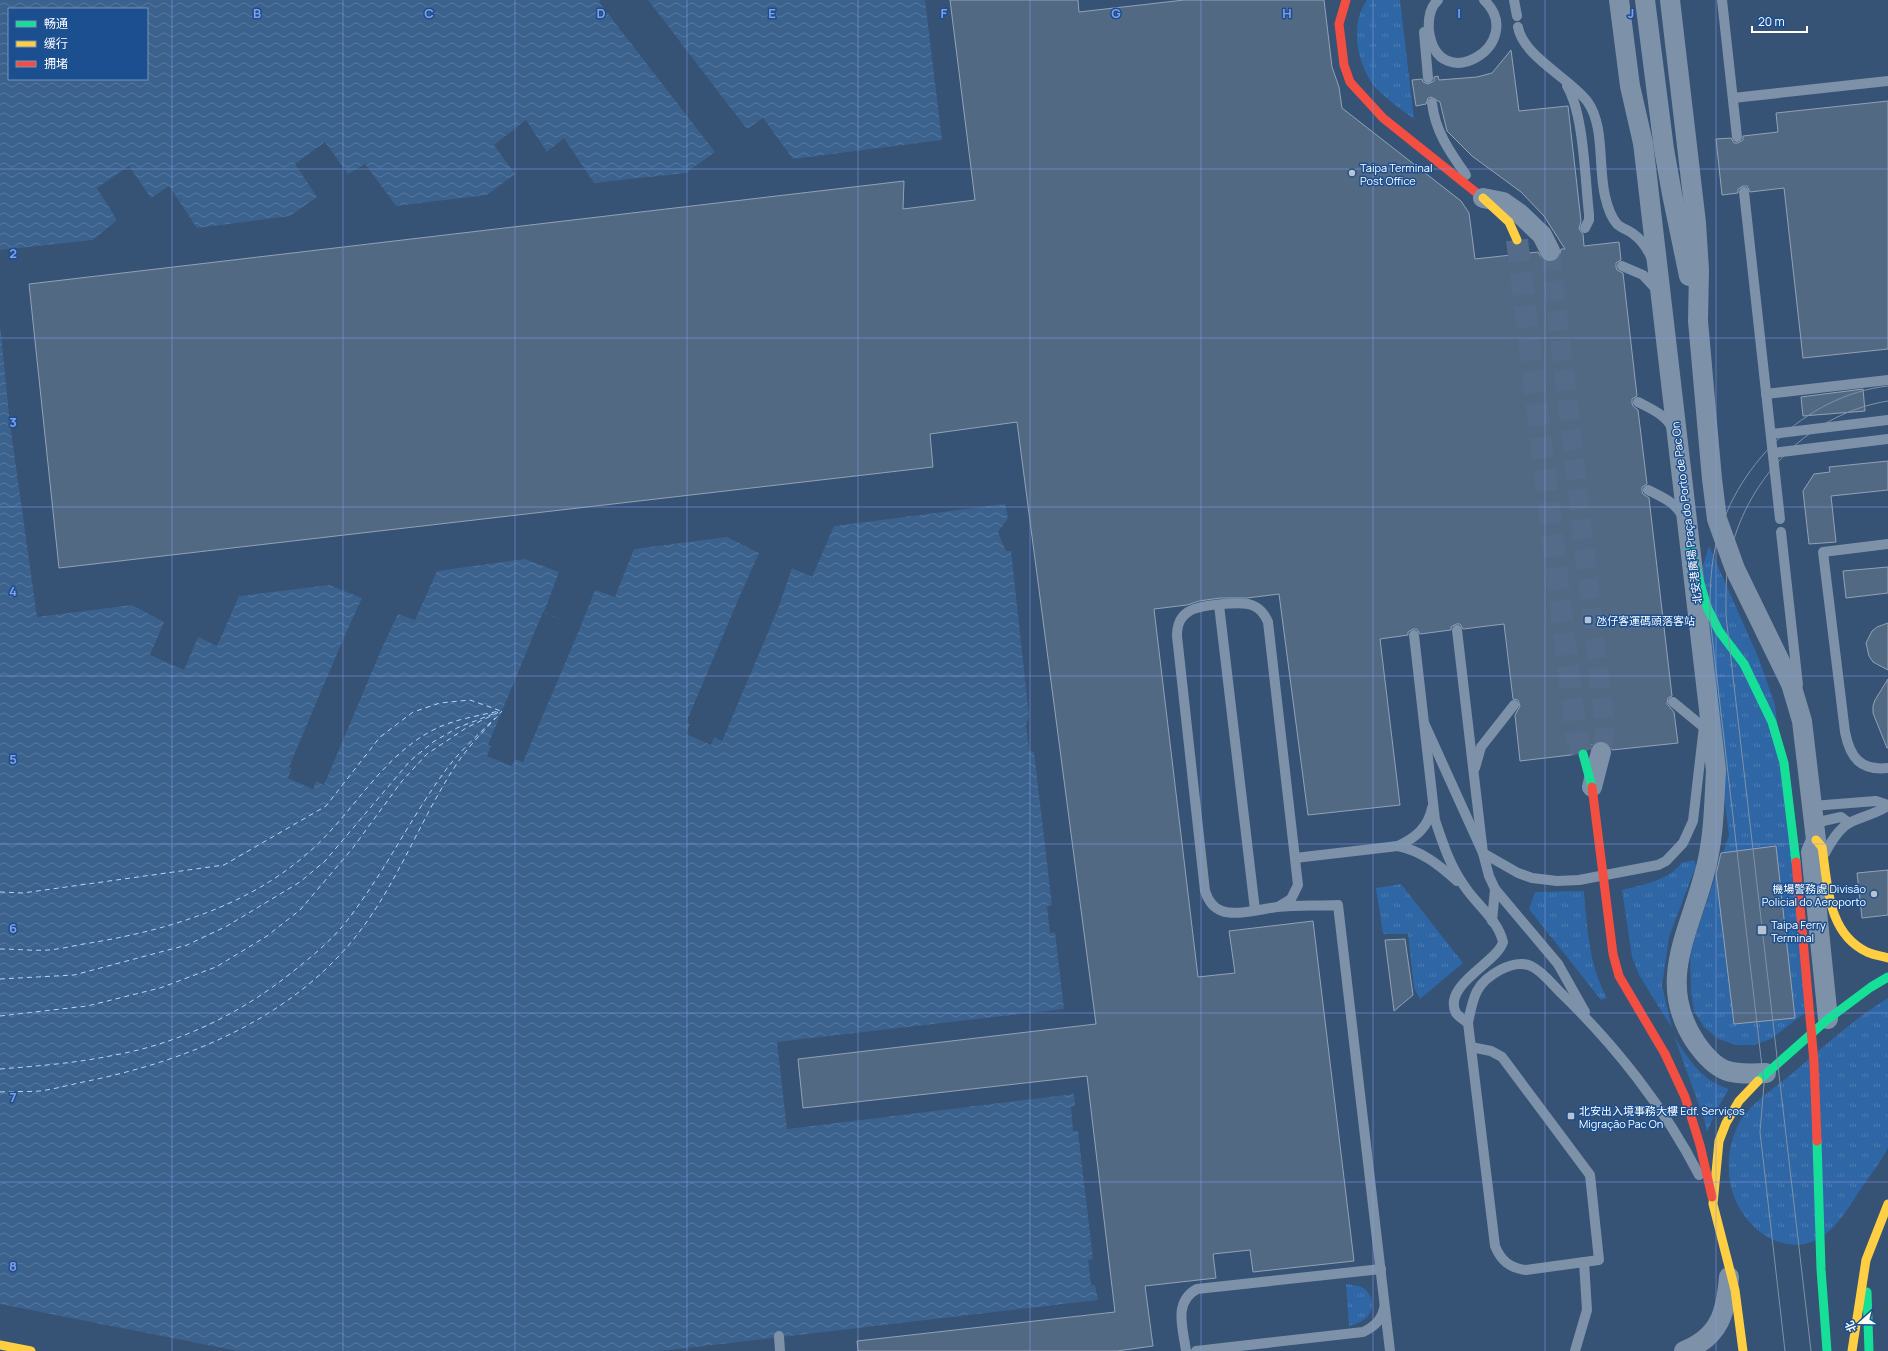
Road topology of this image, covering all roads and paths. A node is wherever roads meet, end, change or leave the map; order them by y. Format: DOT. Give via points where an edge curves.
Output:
graph roads {
  1 [pos="1346,0"];
  2 [pos="1434,0"];
  3 [pos="1438,0"];
  4 [pos="1481,0"];
  5 [pos="1484,0"];
  6 [pos="1514,0"];
  7 [pos="1619,0"];
  8 [pos="1670,0"];
  9 [pos="1722,0"];
  10 [pos="1646,5"];
  11 [pos="1517,16"];
  12 [pos="1518,27"];
  13 [pos="1460,60"];
  14 [pos="1558,73"];
  15 [pos="1428,78"];
  16 [pos="1888,81"];
  17 [pos="1733,98"];
  18 [pos="1432,103"];
  19 [pos="1737,137"];
  20 [pos="1744,192"];
  21 [pos="1481,195"];
  22 [pos="1585,228"];
  23 [pos="1517,240"];
  24 [pos="1550,251"];
  25 [pos="1622,266"];
  26 [pos="1658,269"];
  27 [pos="1662,306"];
  28 [pos="1698,321"];
  29 [pos="1888,380"];
  30 [pos="1766,394"];
  31 [pos="1638,402"];
  32 [pos="1888,420"];
  33 [pos="1771,434"];
  34 [pos="1888,439"];
  35 [pos="1678,444"];
  36 [pos="1773,453"];
  37 [pos="1648,490"];
  38 [pos="1780,519"];
  39 [pos="1781,532"];
  40 [pos="1689,540"];
  41 [pos="1888,544"];
  42 [pos="1219,605"];
  43 [pos="1457,630"];
  44 [pos="1414,634"];
  45 [pos="1673,702"];
  46 [pos="1514,705"];
  47 [pos="1802,721"];
  48 [pos="1425,724"];
  49 [pos="1708,730"];
  50 [pos="1592,753"];
  51 [pos="1888,768"];
  52 [pos="1475,782"];
  53 [pos="1592,787"];
  54 [pos="1433,802"];
  55 [pos="1888,805"];
  56 [pos="1849,823"];
  57 [pos="1816,831"];
  58 [pos="1398,846"];
  59 [pos="1483,853"];
  60 [pos="1295,858"];
  61 [pos="1465,888"];
  62 [pos="1495,889"];
  63 [pos="1278,907"];
  64 [pos="1255,910"];
  65 [pos="1492,921"];
  66 [pos="1888,958"];
  67 [pos="1888,978"];
  68 [pos="1828,1019"];
  69 [pos="1590,1021"];
  70 [pos="1468,1024"];
  71 [pos="1471,1047"];
  72 [pos="1766,1073"];
  73 [pos="1888,1196"];
  74 [pos="1713,1204"];
  75 [pos="1888,1204"];
  76 [pos="1584,1262"];
  77 [pos="1730,1268"];
  78 [pos="1381,1269"];
  79 [pos="1385,1303"];
  80 [pos="779,1336"];
  81 [pos="0,1345"];
  82 [pos="31,1351"];
  83 [pos="780,1351"];
  84 [pos="1186,1351"];
  85 [pos="1196,1351"];
  86 [pos="1390,1351"];
  87 [pos="1575,1351"];
  88 [pos="1685,1351"];
  89 [pos="1743,1351"];
  90 [pos="1827,1351"];
  91 [pos="1852,1351"];
  92 [pos="1869,1351"];
  1 -- 21 [label="main road" via="1339,24 1344,65 1350,82 1382,118"];
  2 -- 15 [label="lane" via="1426,10 1423,27"];
  3 -- 5 [label="lane" via="1432,7 1428,22 1432,43 1444,59 1456,62 1476,58 1491,44 1496,23 1493,12"];
  4 -- 13 [label="lane" via="1491,12 1492,35 1484,49 1476,56"];
  6 -- 11 [label="lane"];
  7 -- 26 [label="street, 北安港廣場 Praça do Porto de Pac On" via="1630,86 1643,143"];
  8 -- 28 [label="street" via="1696,223 1699,270"];
  9 -- 17 [label="lane"];
  10 -- 28 [label="street" via="1670,187"];
  12 -- 14 [label="lane" via="1521,38 1529,50"];
  14 -- 22 [label="lane" via="1576,105 1589,214"];
  14 -- 26 [label="lane" via="1583,97 1594,113 1604,195 1609,210 1617,224 1634,234 1647,247"];
  16 -- 17 [label="lane"];
  17 -- 19 [label="lane"];
  18 -- 21 [label="lane" via="1434,117 1446,146"];
  20 -- 30 [label="lane"];
  21 -- 23 [label="main road, bridge" via="1509,222"];
  21 -- 24 [label="street, bridge" via="1503,202 1520,214 1542,235"];
  25 -- 27 [label="lane" via="1643,275 1656,288"];
  26 -- 27 [label="street, 北安港廣場 Praça do Porto de Pac On"];
  27 -- 35 [label="street, 北安港廣場 Praça do Porto de Pac On"];
  28 -- 47 [label="street" via="1717,519 1735,568 1791,684"];
  29 -- 30 [label="lane"];
  30 -- 33 [label="lane"];
  31 -- 35 [label="lane" via="1657,412 1671,425"];
  32 -- 33 [label="lane"];
  33 -- 36 [label="lane"];
  34 -- 36 [label="lane"];
  35 -- 40 [label="street, 北安港廣場 Praça do Porto de Pac On"];
  36 -- 38 [label="lane"];
  37 -- 40 [label="lane" via="1667,499 1681,512"];
  39 -- 47 [label="lane"];
  40 -- 49 [label="street, 北安港廣場 Praça do Porto de Pac On" via="1707,692"];
  40 -- 90 [label="main road, bridge" via="1706,606 1719,631 1744,664 1772,722 1784,764 1814,1062 1821,1269"];
  41 -- 51 [label="lane" via="1823,552 1848,747 1864,766"];
  42 -- 60 [label="lane" via="1253,605 1265,615 1268,622"];
  42 -- 64 [label="lane"];
  42 -- 64 [label="lane" via="1196,608 1188,612 1181,618 1177,627 1205,891 1208,900 1222,911 1231,913"];
  43 -- 52 [label="lane"];
  44 -- 48 [label="lane"];
  45 -- 49 [label="lane"];
  46 -- 52 [label="lane" via="1481,747 1475,764"];
  47 -- 57 [label="street"];
  48 -- 54 [label="lane"];
  48 -- 59 [label="lane"];
  49 -- 59 [label="lane" via="1693,821 1683,843 1666,861 1658,865 1579,880 1557,880 1532,878 1518,873"];
  49 -- 72 [label="street, 北安港廣場 Praça do Porto de Pac On" via="1716,770 1714,819 1704,875 1680,947 1677,995 1682,1020 1705,1056 1721,1070 1741,1074"];
  50 -- 53 [label="street"];
  52 -- 59 [label="lane"];
  53 -- 74 [label="main road, bridge" via="1619,976 1666,1054 1685,1097 1700,1145"];
  54 -- 58 [label="lane" via="1430,817 1422,830 1411,840"];
  54 -- 61 [label="lane" via="1435,820 1444,849"];
  55 -- 56 [label="lane" via="1878,813"];
  55 -- 57 [label="lane" via="1876,802"];
  56 -- 57 [label="lane" via="1837,834"];
  56 -- 57 [label="lane" via="1841,818"];
  57 -- 66 [label="main road" via="1832,911 1838,927 1845,936 1866,952"];
  57 -- 68 [label="street" via="1810,852"];
  58 -- 60 [label="lane"];
  58 -- 61 [label="lane" via="1413,849 1426,856"];
  59 -- 62 [label="lane"];
  60 -- 63 [label="lane" via="1298,885 1286,904"];
  61 -- 65 [label="lane"];
  62 -- 65 [label="lane"];
  62 -- 69 [label="lane" via="1558,964"];
  63 -- 64 [label="lane"];
  63 -- 78 [label="lane" via="1338,905"];
  65 -- 70 [label="lane" via="1502,936 1500,950 1466,981 1455,999 1457,1014"];
  67 -- 68 [label="main road" via="1871,987"];
  68 -- 72 [label="main road"];
  69 -- 70 [label="lane" via="1537,970 1527,965 1518,965 1498,971 1482,984 1474,997"];
  69 -- 74 [label="lane" via="1666,1116 1685,1147"];
  70 -- 71 [label="lane"];
  71 -- 76 [label="lane" via="1491,1051 1502,1057 1590,1175 1600,1260"];
  71 -- 76 [label="lane" via="1495,1246 1499,1256 1515,1268 1526,1270"];
  72 -- 74 [label="main road" via="1739,1101 1726,1123 1719,1141"];
  73 -- 92 [label="main road" via="1880,1212 1870,1262 1867,1290"];
  74 -- 77 [label="main road"];
  75 -- 91 [label="main road, bridge" via="1866,1260"];
  76 -- 87 [label="lane" via="1587,1310"];
  77 -- 88 [label="street" via="1728,1293 1721,1318 1710,1336"];
  77 -- 89 [label="main road"];
  78 -- 79 [label="lane"];
  78 -- 84 [label="lane" via="1197,1289 1185,1299 1182,1307"];
  79 -- 85 [label="lane" via="1376,1324 1363,1332"];
  79 -- 86 [label="lane"];
  80 -- 83 [label="lane"];
  81 -- 82 [label="main road"];
}
